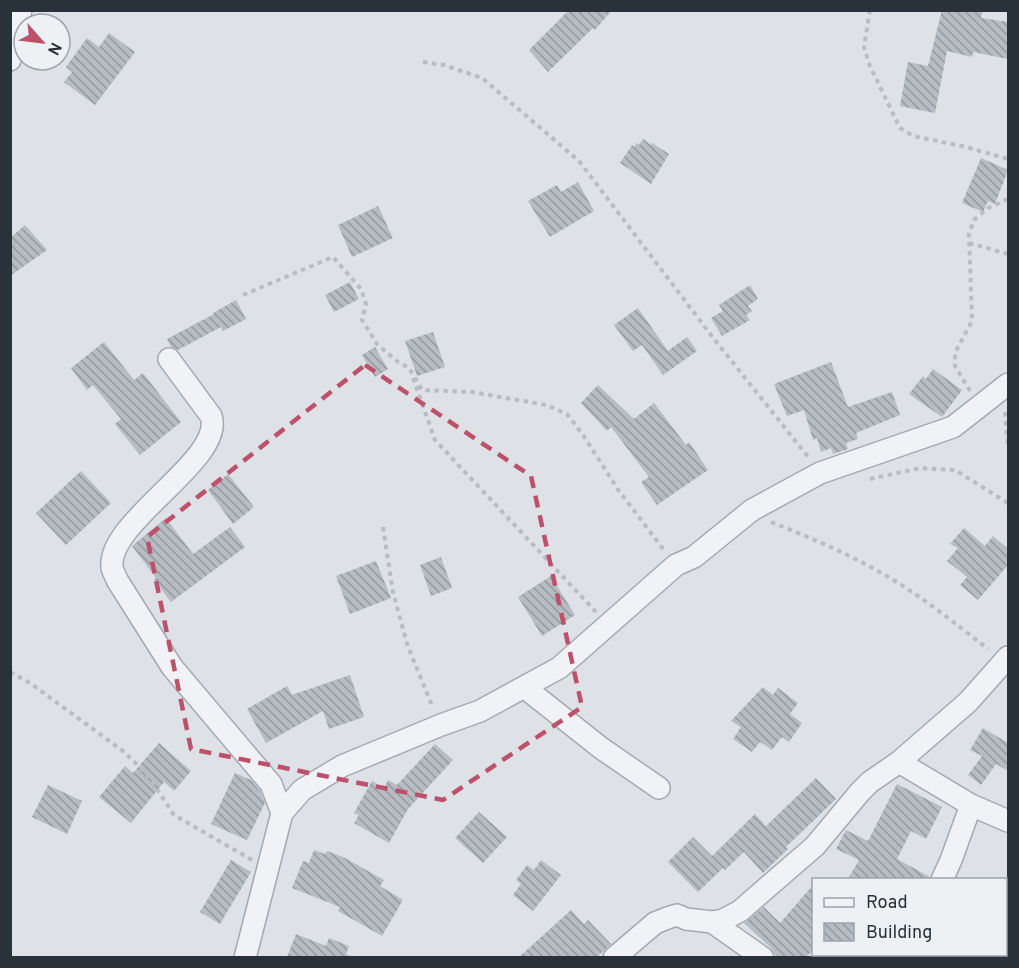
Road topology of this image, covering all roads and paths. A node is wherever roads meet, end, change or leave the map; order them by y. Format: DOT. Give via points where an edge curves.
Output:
graph roads {
  1 [pos="21,10"];
  2 [pos="870,10"];
  3 [pos="10,60"];
  4 [pos="423,62"];
  5 [pos="1008,159"];
  6 [pos="1008,199"];
  7 [pos="969,243"];
  8 [pos="1008,254"];
  9 [pos="243,296"];
  10 [pos="169,360"];
  11 [pos="409,368"];
  12 [pos="1006,387"];
  13 [pos="980,407"];
  14 [pos="1008,447"];
  15 [pos="820,473"];
  16 [pos="864,480"];
  17 [pos="1008,503"];
  18 [pos="779,517"];
  19 [pos="770,521"];
  20 [pos="763,526"];
  21 [pos="383,527"];
  22 [pos="676,565"];
  23 [pos="609,626"];
  24 [pos="1006,660"];
  25 [pos="10,672"];
  26 [pos="524,687"];
  27 [pos="441,725"];
  28 [pos="899,762"];
  29 [pos="659,788"];
  30 [pos="972,805"];
  31 [pos="282,813"];
  32 [pos="1008,821"];
  33 [pos="268,870"];
  34 [pos="942,878"];
  35 [pos="712,922"];
  36 [pos="245,957"];
  37 [pos="614,957"];
  38 [pos="763,957"];
  1 -- 3 [label="street"];
  2 -- 5 [label="path" via="864,46 900,128 913,136"];
  4 -- 15 [label="path" via="482,78 579,161"];
  6 -- 7 [label="path" via="974,220"];
  7 -- 8 [label="path"];
  7 -- 13 [label="path" via="972,321 955,353 955,366"];
  9 -- 11 [label="path" via="333,257 361,289 366,304 362,320 378,344"];
  10 -- 31 [label="street" via="211,416 212,432 199,455 119,540 112,568 172,667 270,784"];
  11 -- 22 [label="path" via="422,390 483,394 546,405 567,414"];
  11 -- 23 [label="path" via="435,440"];
  12 -- 13 [label="street"];
  12 -- 14 [label="path"];
  13 -- 15 [label="street" via="953,427"];
  15 -- 22 [label="street" via="752,510 694,557"];
  16 -- 17 [label="path" via="920,468 955,470"];
  18 -- 19 [label="path"];
  19 -- 20 [label="path"];
  19 -- 24 [label="path" via="885,575"];
  21 -- 27 [label="path" via="393,592 407,644"];
  22 -- 23 [label="street"];
  23 -- 26 [label="street" via="559,668"];
  24 -- 28 [label="street" via="968,702"];
  25 -- 33 [label="path" via="123,751 147,774 174,815"];
  26 -- 27 [label="street" via="480,711"];
  26 -- 29 [label="street"];
  27 -- 31 [label="street" via="342,765 302,790"];
  28 -- 30 [label="street"];
  28 -- 35 [label="street" via="865,787 815,846 740,911"];
  30 -- 32 [label="street"];
  30 -- 34 [label="street"];
  31 -- 33 [label="street"];
  33 -- 36 [label="street"];
  35 -- 37 [label="street" via="670,917 655,923"];
  35 -- 38 [label="street"];
}
